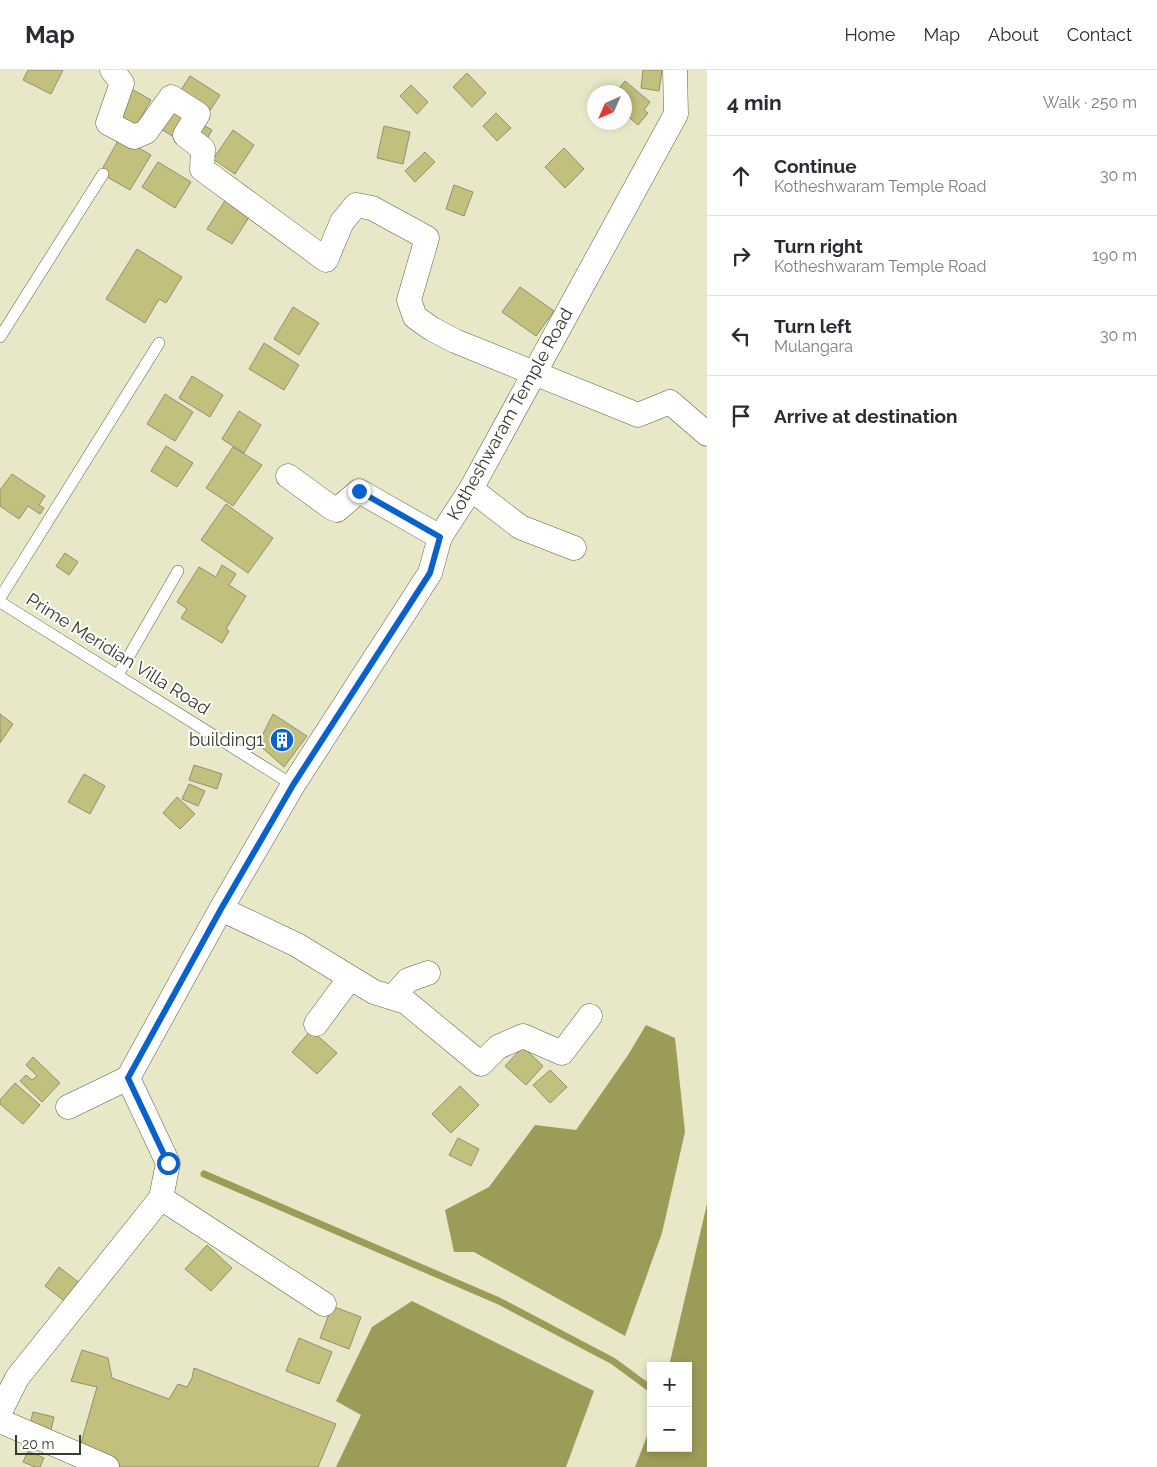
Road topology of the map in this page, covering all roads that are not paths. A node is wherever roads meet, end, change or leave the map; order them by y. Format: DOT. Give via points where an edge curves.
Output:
graph roads {
  1 [pos="112,70"];
  2 [pos="675,70"];
  3 [pos="103,174"];
  4 [pos="0,337"];
  5 [pos="159,343"];
  6 [pos="534,374"];
  7 [pos="707,434"];
  8 [pos="288,476"];
  9 [pos="471,489"];
  10 [pos="440,537"];
  11 [pos="574,548"];
  12 [pos="178,571"];
  13 [pos="0,600"];
  14 [pos="118,675"];
  15 [pos="293,785"];
  16 [pos="221,909"];
  17 [pos="428,973"];
  18 [pos="350,978"];
  19 [pos="392,998"];
  20 [pos="590,1016"];
  21 [pos="316,1024"];
  22 [pos="128,1078"];
  23 [pos="68,1107"];
  24 [pos="161,1198"];
  25 [pos="324,1304"];
  26 [pos="0,1412"];
  27 [pos="0,1421"];
  28 [pos="108,1467"];
  1 -- 6 [label="street" via="122,82 108,123 134,137 146,132 171,97 192,110 198,114 185,135 203,150 202,168 326,260 342,222 356,205 372,208 427,238 409,300 416,316 455,341"];
  2 -- 6 [label="street, Kotheshwaram Temple Road" via="676,114"];
  3 -- 4 [label="lane"];
  5 -- 13 [label="lane"];
  6 -- 7 [label="street" via="638,415 670,402"];
  6 -- 9 [label="street, Kotheshwaram Temple Road"];
  8 -- 10 [label="street" via="332,508 337,510 359,491"];
  9 -- 10 [label="street, Kotheshwaram Temple Road"];
  9 -- 11 [label="street" via="520,527"];
  10 -- 15 [label="street, Kotheshwaram Temple Road" via="430,573"];
  12 -- 14 [label="lane"];
  13 -- 14 [label="lane, Prime Meridian Villa Road"];
  14 -- 15 [label="lane, Prime Meridian Villa Road"];
  15 -- 16 [label="street, Kotheshwaram Temple Road"];
  16 -- 18 [label="street" via="297,945"];
  16 -- 22 [label="street, Kotheshwaram Temple Road"];
  17 -- 19 [label="street" via="408,980"];
  18 -- 19 [label="street"];
  18 -- 21 [label="street"];
  19 -- 20 [label="street" via="406,1002 481,1064 498,1047 524,1036 562,1053"];
  22 -- 23 [label="street"];
  22 -- 24 [label="street" via="168,1163"];
  24 -- 25 [label="street"];
  24 -- 26 [label="street" via="17,1378"];
  27 -- 28 [label="street"];
}
